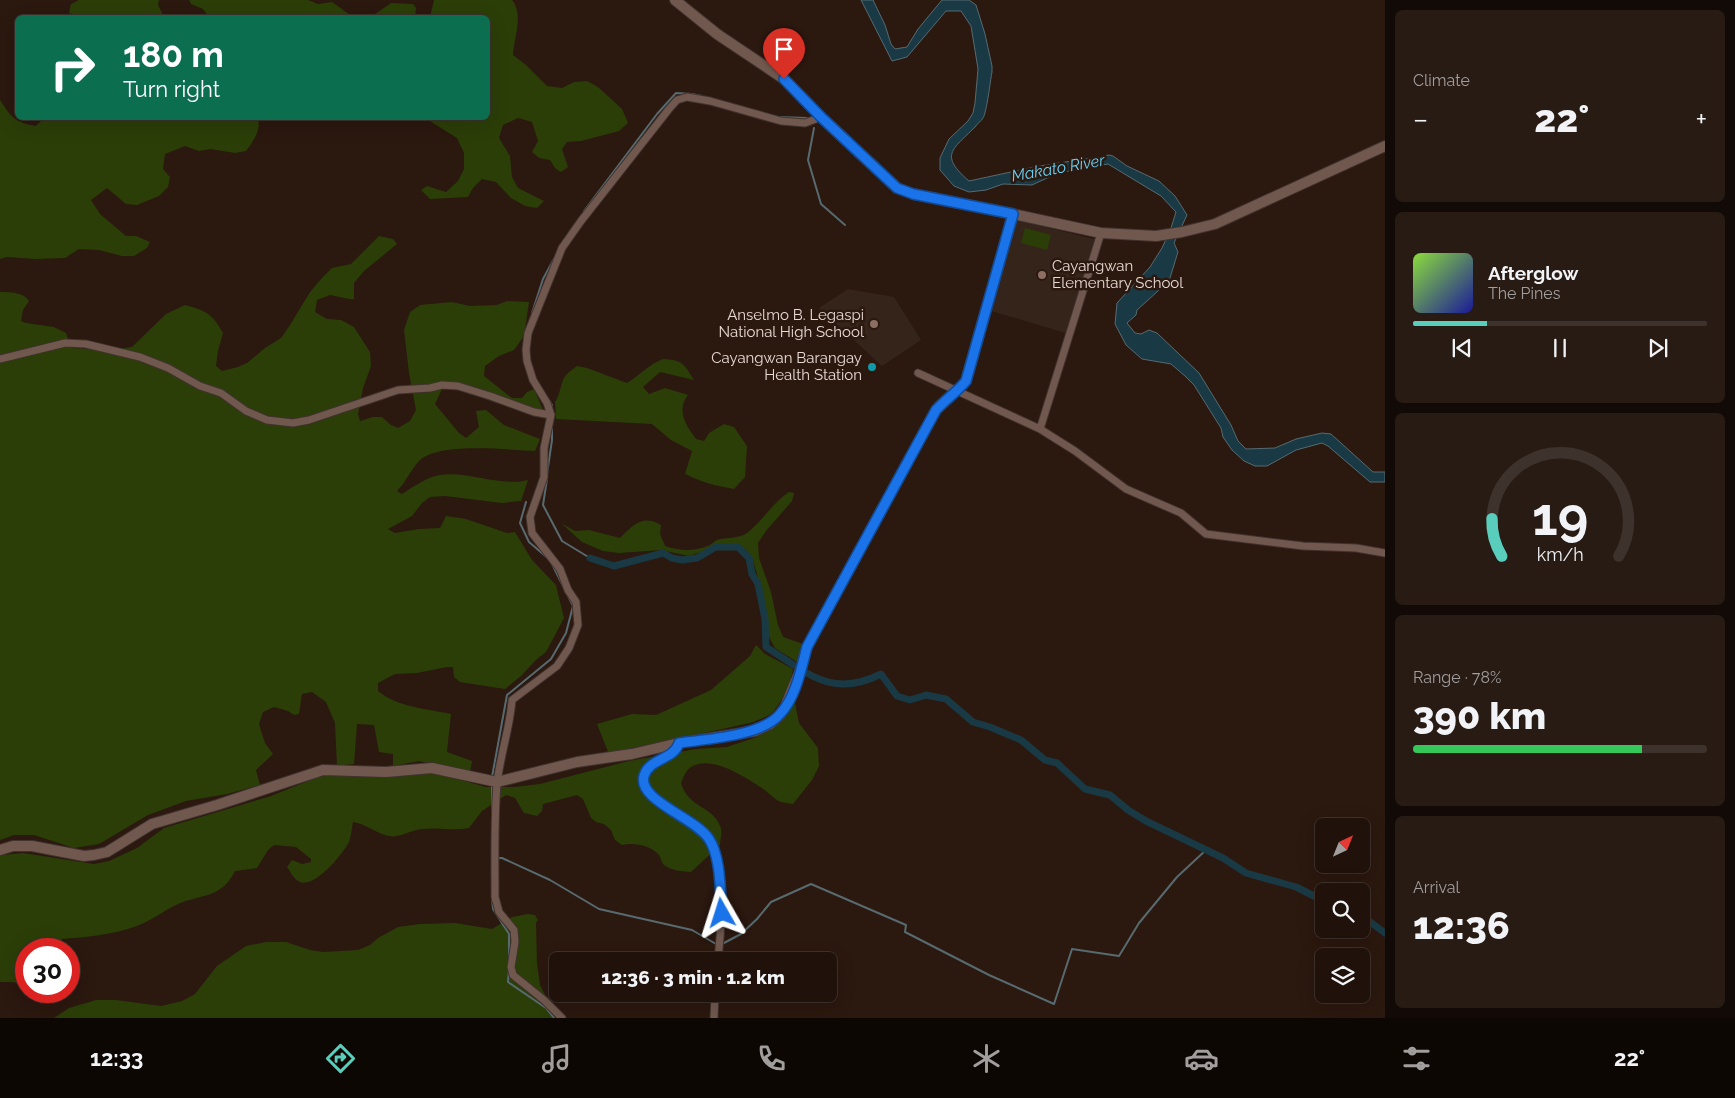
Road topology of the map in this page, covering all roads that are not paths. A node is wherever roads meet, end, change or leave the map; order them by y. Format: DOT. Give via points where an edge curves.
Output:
graph roads {
  1 [pos="675,0"];
  2 [pos="821,117"];
  3 [pos="1385,146"];
  4 [pos="1013,214"];
  5 [pos="1100,233"];
  6 [pos="0,358"];
  7 [pos="918,373"];
  8 [pos="957,391"];
  9 [pos="551,415"];
  10 [pos="1040,429"];
  11 [pos="1385,552"];
  12 [pos="679,743"];
  13 [pos="498,782"];
  14 [pos="0,850"];
  15 [pos="719,952"];
  16 [pos="715,1002"];
  17 [pos="562,1018"];
  18 [pos="714,1018"];
  1 -- 2 [label="street" via="717,34 784,79"];
  2 -- 4 [label="street" via="897,188"];
  2 -- 9 [label="street" via="804,123 781,121 710,101 687,97 677,100 562,248 528,333 526,350 533,380"];
  3 -- 5 [label="street" via="1215,224 1156,236"];
  4 -- 5 [label="street"];
  4 -- 8 [label="street" via="966,381"];
  5 -- 10 [label="street"];
  6 -- 9 [label="street" via="65,343 86,344 140,357 221,393 246,411 267,420 293,423 398,390 442,385 458,386"];
  7 -- 8 [label="street"];
  8 -- 10 [label="street"];
  8 -- 12 [label="street" via="936,410 807,647 786,707 780,715 755,731"];
  9 -- 13 [label="street" via="544,448 544,477 530,517 532,533 560,569 576,602 578,625 557,666 512,700"];
  10 -- 11 [label="street" via="1126,489 1181,514 1206,534"];
  12 -- 13 [label="street" via="577,762"];
  12 -- 15 [label="street" via="675,751 650,765 644,776 644,788 652,797 698,826 715,850 722,913"];
  13 -- 14 [label="street" via="432,768 386,772 323,770 152,824 107,852 84,856 32,846"];
  13 -- 17 [label="street" via="495,896 499,912 514,930 513,975"];
  16 -- 18 [label="street"];
}
